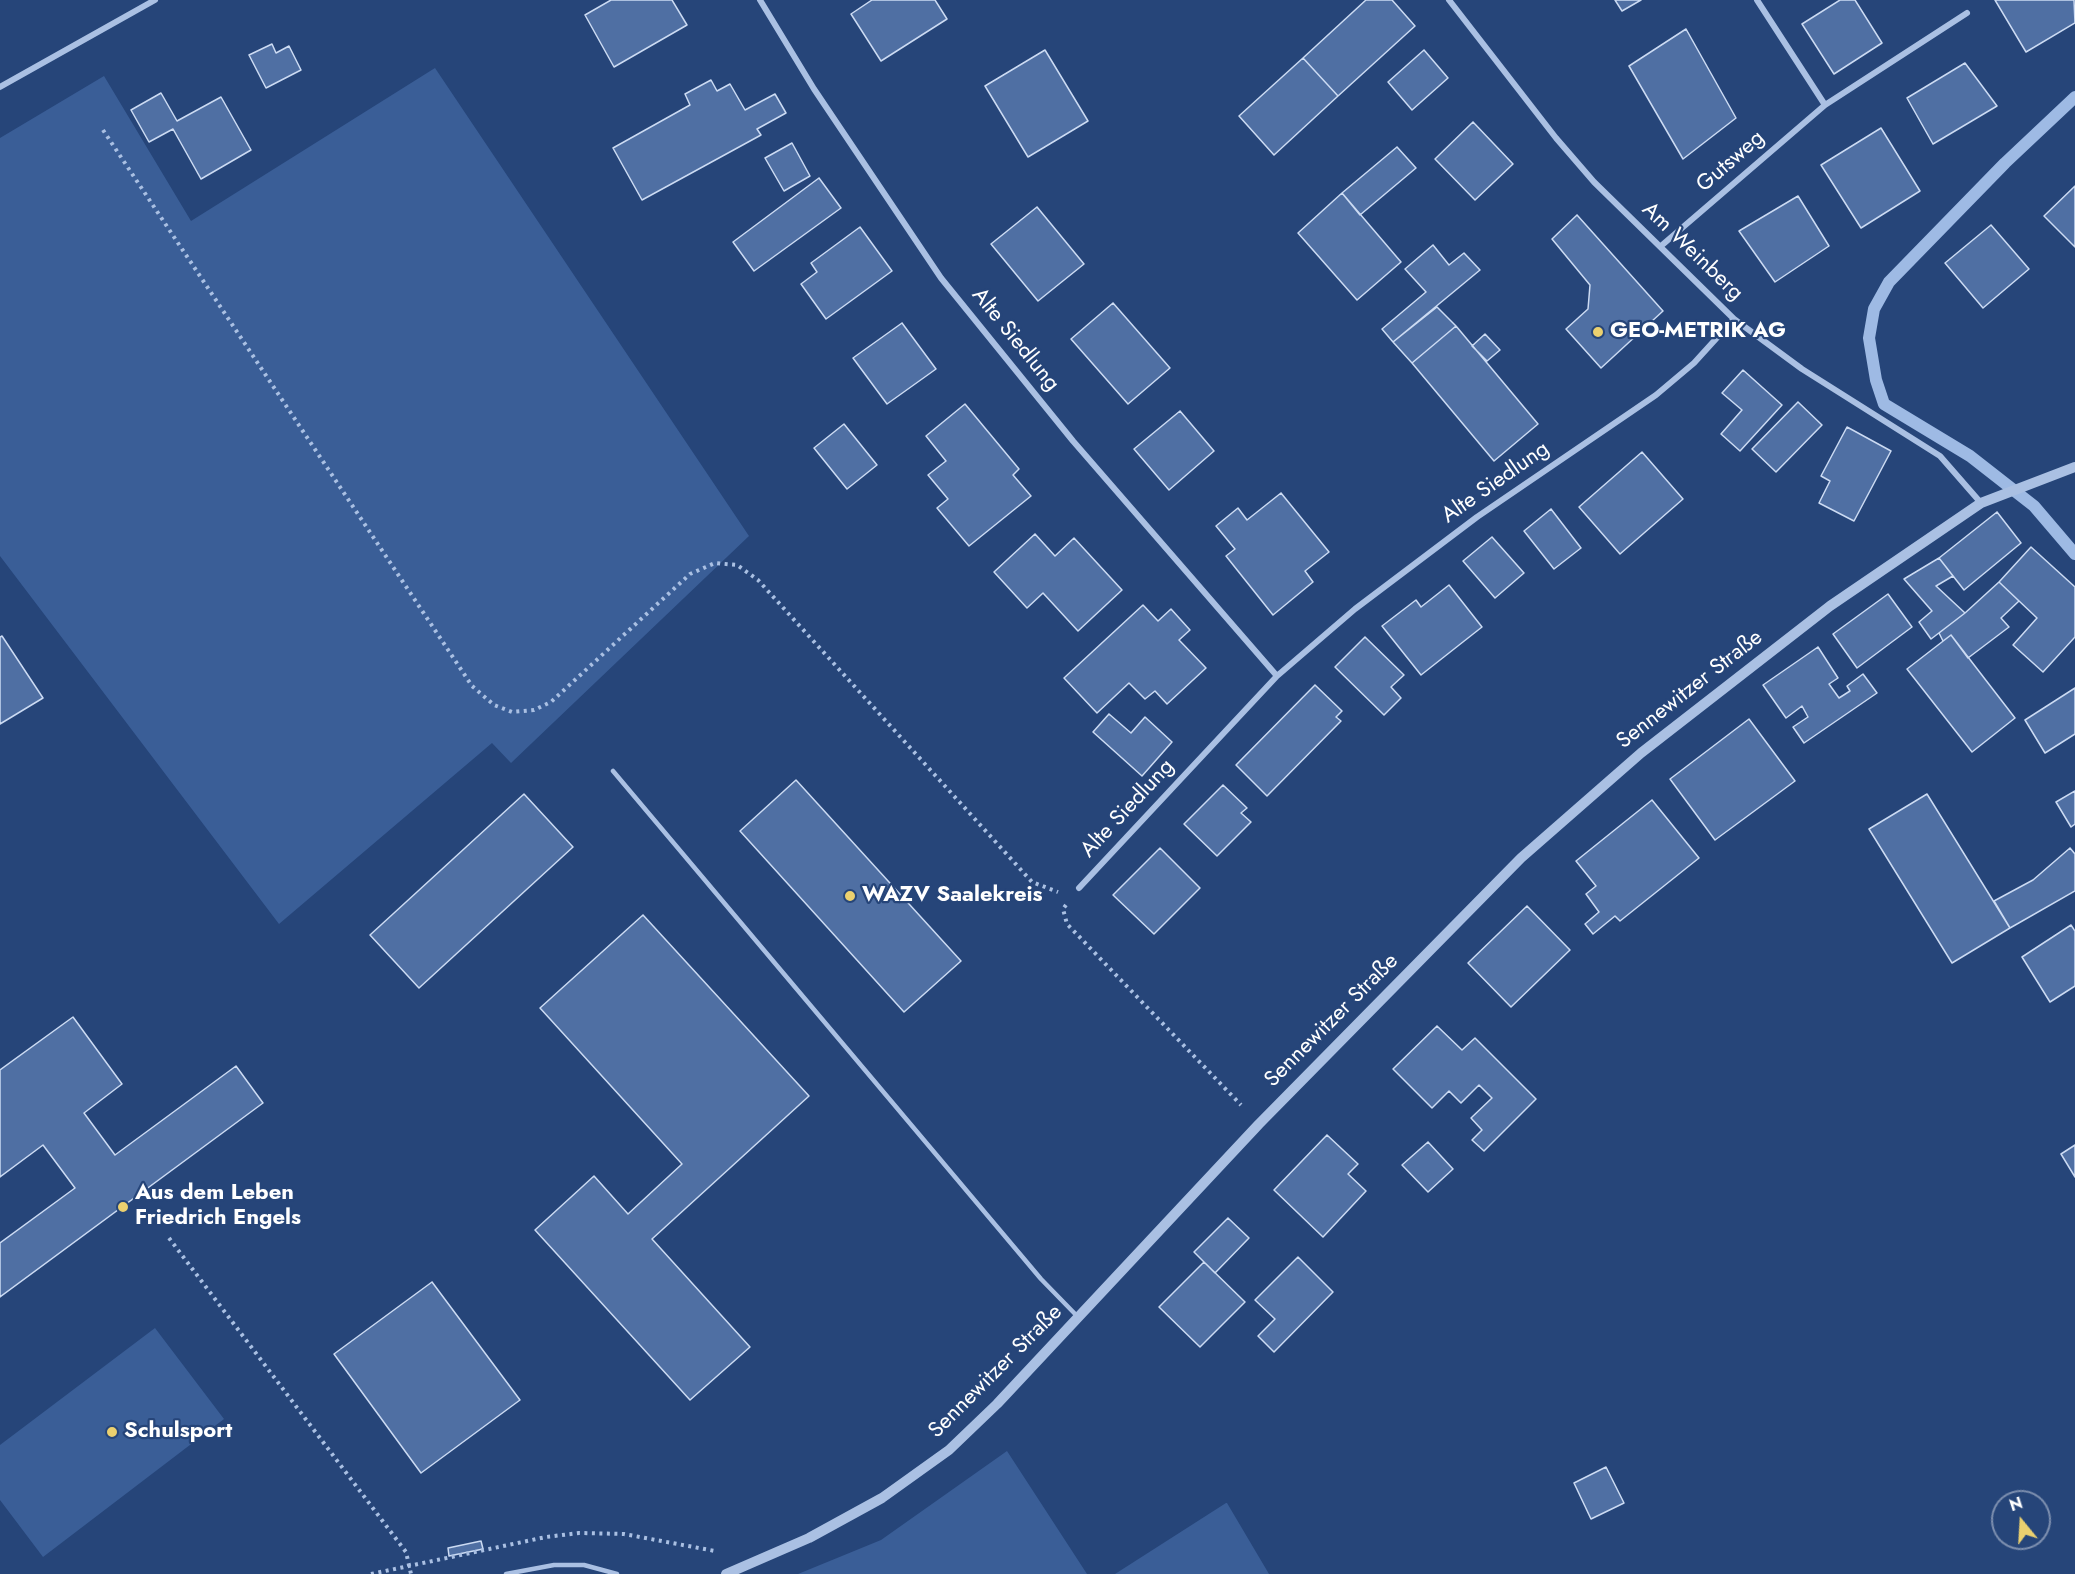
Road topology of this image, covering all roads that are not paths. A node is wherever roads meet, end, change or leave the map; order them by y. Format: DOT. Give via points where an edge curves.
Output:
graph roads {
  1 [pos="155,0"];
  2 [pos="760,0"];
  3 [pos="1449,0"];
  4 [pos="1757,0"];
  5 [pos="1967,13"];
  6 [pos="0,87"];
  7 [pos="1825,105"];
  8 [pos="1661,246"];
  9 [pos="1734,319"];
  10 [pos="2075,468"];
  11 [pos="1981,503"];
  12 [pos="1277,676"];
  13 [pos="614,771"];
  14 [pos="1079,888"];
  15 [pos="1078,1317"];
  16 [pos="506,1574"];
  17 [pos="617,1574"];
  18 [pos="726,1574"];
  1 -- 6 [label="street"];
  2 -- 12 [label="street, Alte Siedlung" via="814,89 941,278 1073,441"];
  3 -- 8 [label="street, Am Weinberg" via="1556,138 1594,182"];
  4 -- 7 [label="street"];
  5 -- 7 [label="street, Gutsweg"];
  7 -- 8 [label="street, Gutsweg"];
  8 -- 9 [label="street, Am Weinberg"];
  9 -- 11 [label="street, Am Weinberg" via="1802,369 1940,456"];
  9 -- 12 [label="street, Alte Siedlung" via="1694,363 1656,394 1468,524 1355,609"];
  10 -- 11 [label="street, Sennewitzer Straße"];
  11 -- 15 [label="street, Sennewitzer Straße" via="1830,606 1641,753 1521,858 1259,1124"];
  12 -- 14 [label="street, Alte Siedlung"];
  13 -- 15 [label="lane" via="1041,1279"];
  15 -- 18 [label="street, Sennewitzer Straße" via="950,1450 882,1498 809,1538"];
  16 -- 17 [label="lane" via="554,1564 584,1565"];
}
